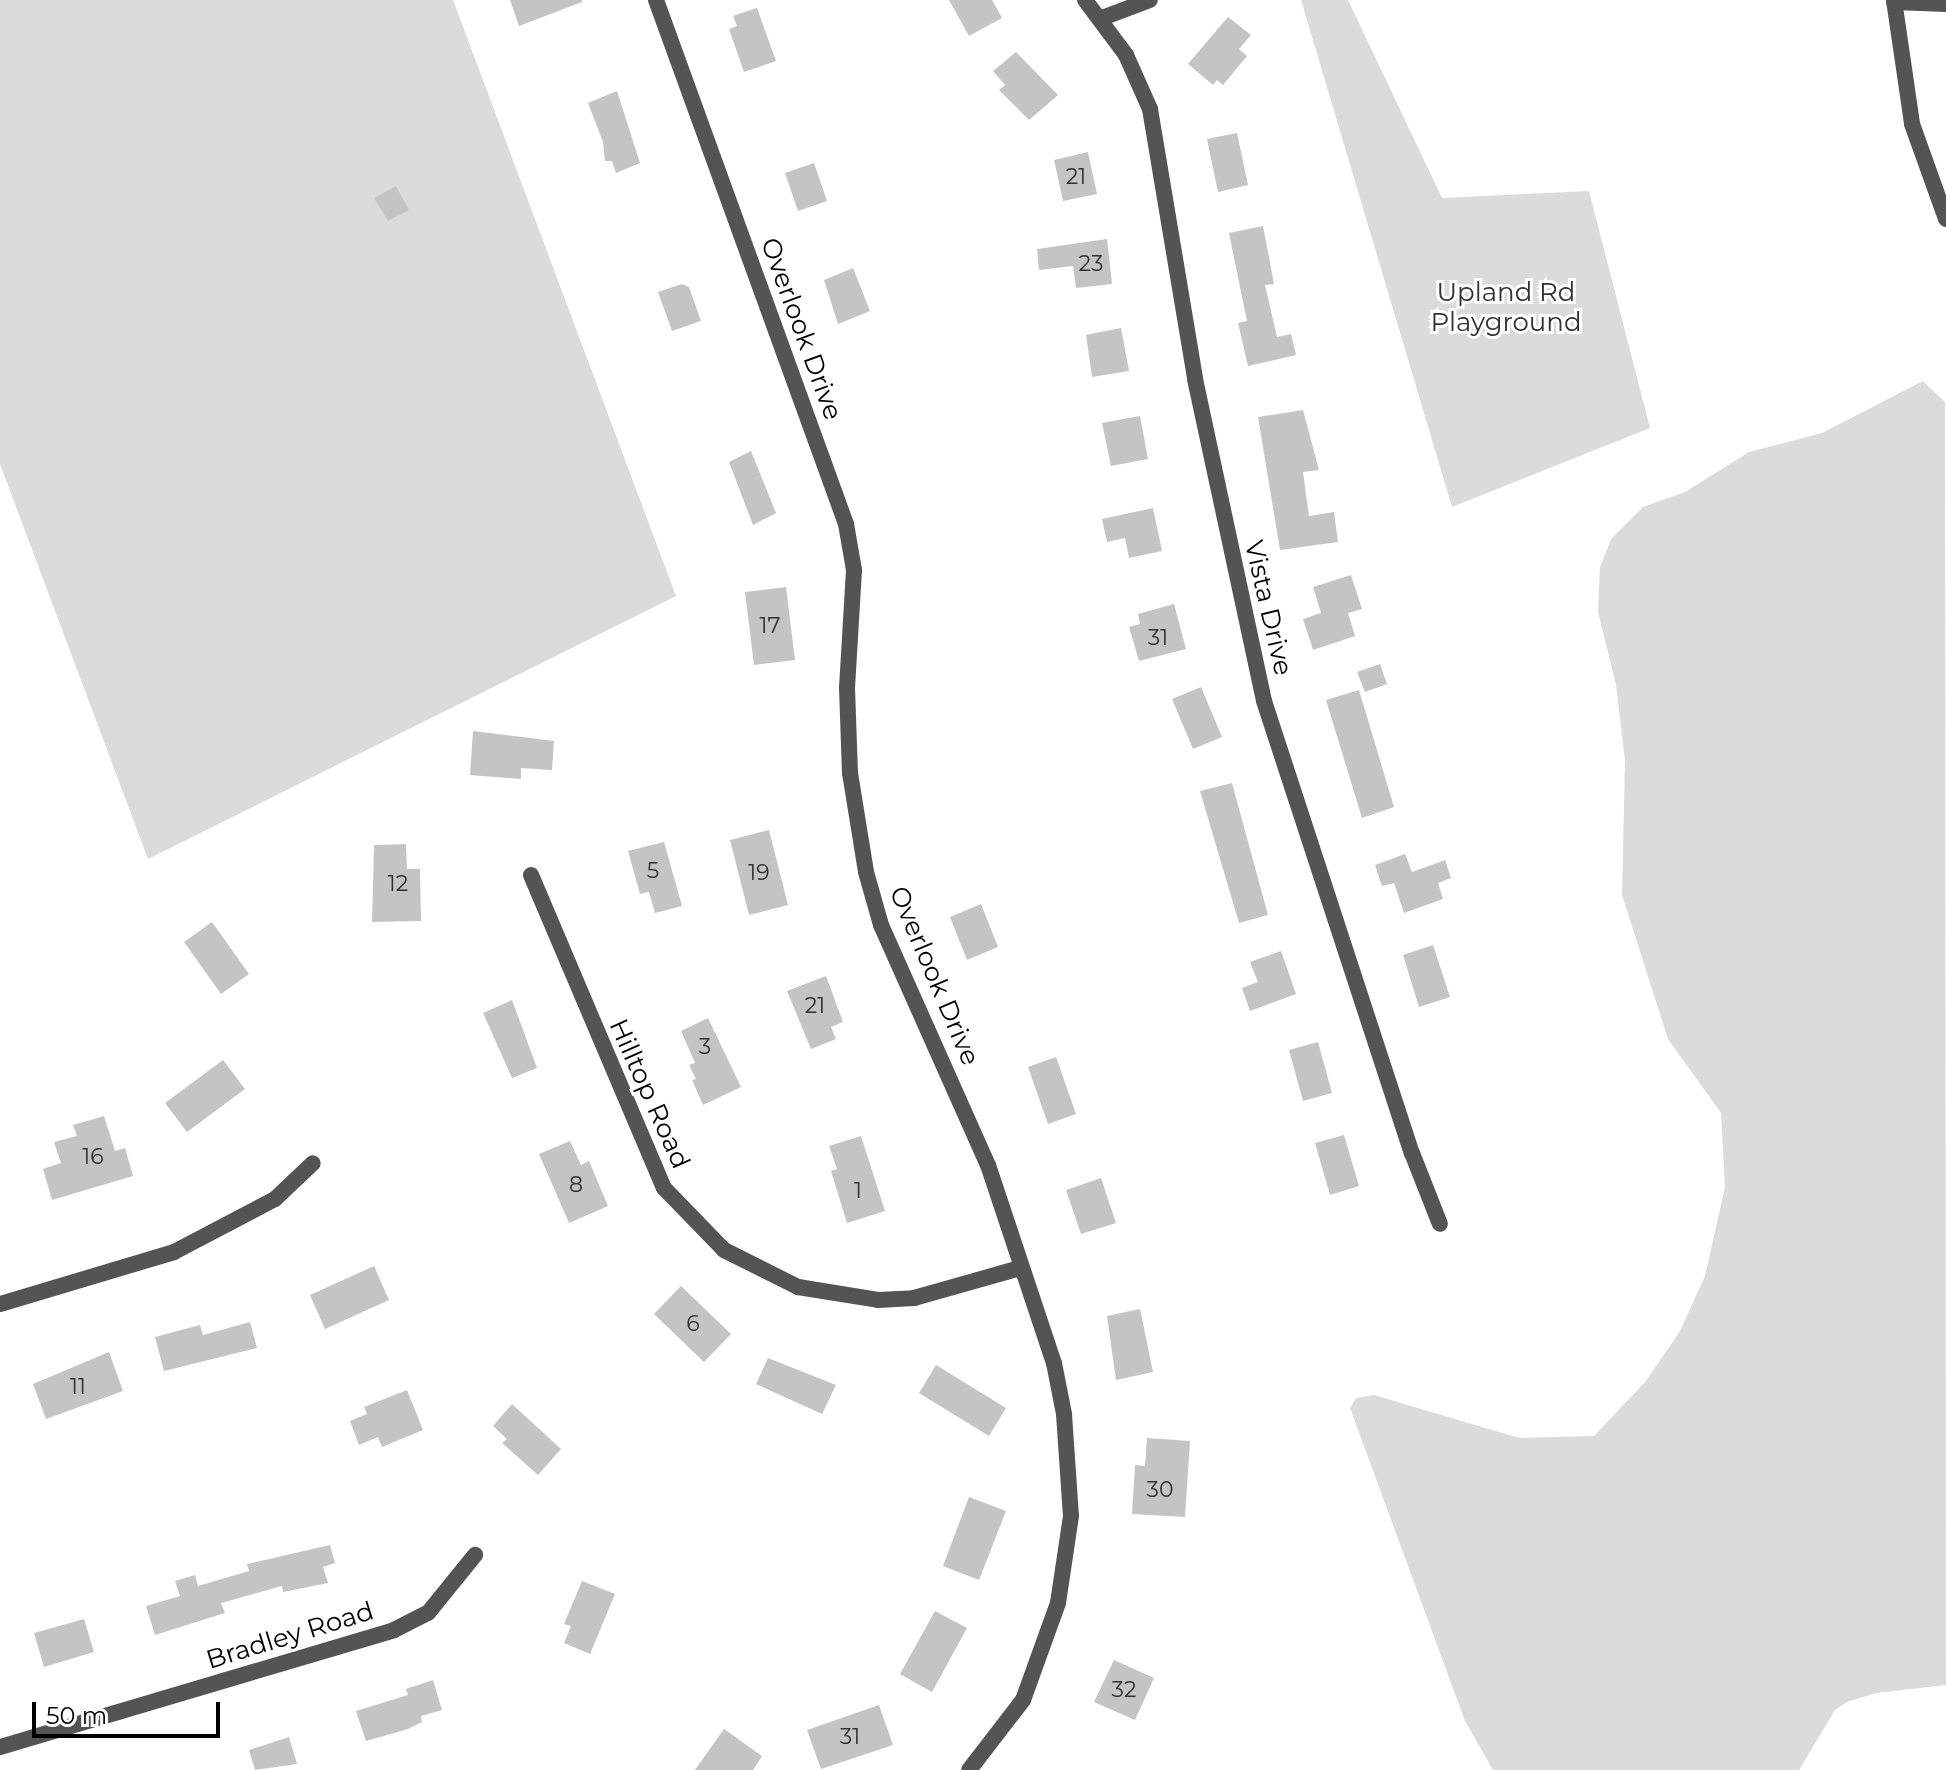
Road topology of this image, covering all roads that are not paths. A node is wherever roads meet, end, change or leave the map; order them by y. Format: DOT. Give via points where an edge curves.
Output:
graph roads {
  1 [pos="656,0"];
  2 [pos="1085,0"];
  3 [pos="1150,0"];
  4 [pos="1894,1"];
  5 [pos="1946,4"];
  6 [pos="1102,18"];
  7 [pos="1946,219"];
  8 [pos="531,875"];
  9 [pos="313,1163"];
  10 [pos="1440,1224"];
  11 [pos="1020,1268"];
  12 [pos="0,1304"];
  13 [pos="475,1555"];
  14 [pos="0,1747"];
  15 [pos="969,1770"];
  1 -- 11 [label="street, Overlook Drive" via="846,524 854,570 847,688 850,773 881,925 988,1165"];
  2 -- 6 [label="street, Vista Drive"];
  3 -- 6 [label="street"];
  4 -- 5 [label="street"];
  4 -- 7 [label="street" via="1912,124"];
  6 -- 10 [label="street, Vista Drive" via="1150,109 1195,379 1264,701"];
  8 -- 11 [label="street, Hilltop Road" via="664,1188 724,1250 798,1287 878,1300 914,1298"];
  9 -- 12 [label="street" via="275,1199 174,1252"];
  11 -- 15 [label="street, Overlook Drive" via="1054,1363 1067,1439 1071,1516 1046,1650 1023,1700"];
  13 -- 14 [label="street, Bradley Road" via="428,1613 394,1630"];
}
